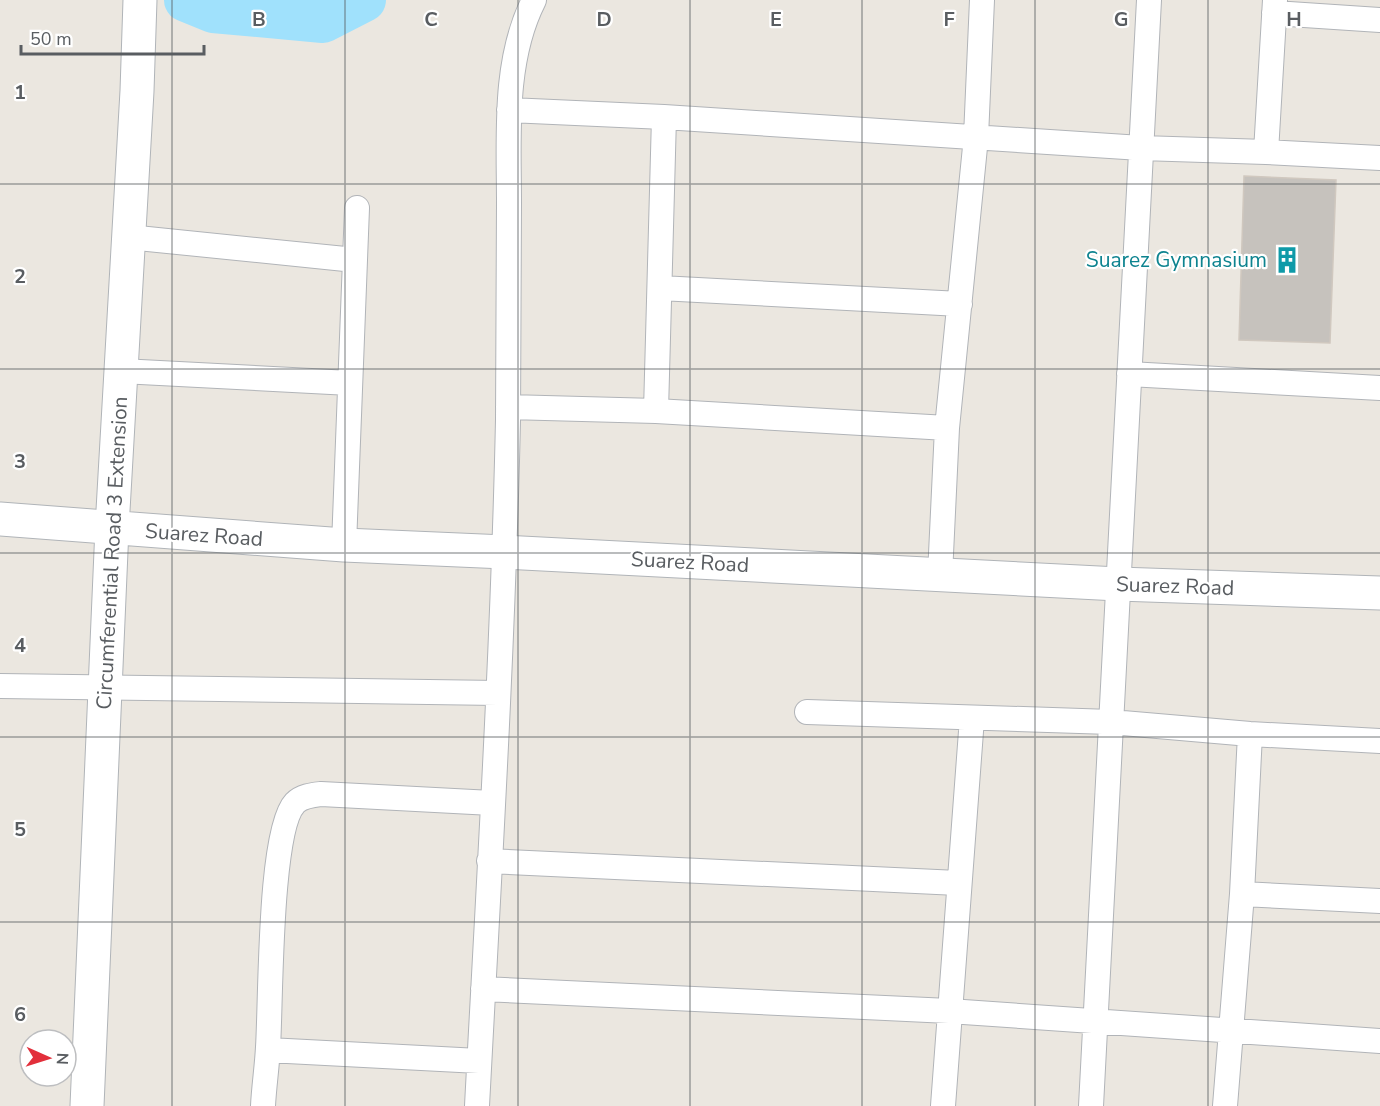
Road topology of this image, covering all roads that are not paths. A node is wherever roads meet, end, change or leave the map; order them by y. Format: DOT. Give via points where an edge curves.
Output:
graph roads {
  1 [pos="140,0"];
  2 [pos="534,0"];
  3 [pos="982,0"];
  4 [pos="1149,0"];
  5 [pos="1274,7"];
  6 [pos="1380,20"];
  7 [pos="509,110"];
  8 [pos="664,117"];
  9 [pos="976,137"];
  10 [pos="1141,148"];
  11 [pos="1266,152"];
  12 [pos="1380,158"];
  13 [pos="357,208"];
  14 [pos="128,237"];
  15 [pos="355,260"];
  16 [pos="660,288"];
  17 [pos="960,304"];
  18 [pos="121,371"];
  19 [pos="1129,374"];
  20 [pos="350,383"];
  21 [pos="1380,388"];
  22 [pos="508,407"];
  23 [pos="656,411"];
  24 [pos="947,428"];
  25 [pos="0,519"];
  26 [pos="112,528"];
  27 [pos="344,545"];
  28 [pos="505,552"];
  29 [pos="940,575"];
  30 [pos="1118,584"];
  31 [pos="1380,593"];
  32 [pos="0,686"];
  33 [pos="105,687"];
  34 [pos="498,693"];
  35 [pos="807,712"];
  36 [pos="972,718"];
  37 [pos="1111,722"];
  38 [pos="1250,734"];
  39 [pos="1380,741"];
  40 [pos="492,804"];
  41 [pos="489,861"];
  42 [pos="958,883"];
  43 [pos="1242,894"];
  44 [pos="1380,901"];
  45 [pos="483,989"];
  46 [pos="948,1011"];
  47 [pos="1095,1020"];
  48 [pos="1231,1029"];
  49 [pos="1380,1041"];
  50 [pos="268,1050"];
  51 [pos="479,1061"];
  52 [pos="87,1106"];
  53 [pos="263,1106"];
  54 [pos="477,1106"];
  55 [pos="943,1106"];
  56 [pos="1091,1106"];
  57 [pos="1225,1106"];
  1 -- 14 [label="street, Circumferential Road 3 Extension"];
  2 -- 7 [label="street" via="515,57"];
  3 -- 9 [label="street"];
  4 -- 10 [label="street"];
  5 -- 6 [label="street"];
  5 -- 11 [label="street"];
  7 -- 8 [label="street"];
  7 -- 22 [label="street"];
  8 -- 9 [label="street"];
  8 -- 16 [label="street"];
  9 -- 10 [label="street"];
  9 -- 17 [label="street"];
  10 -- 11 [label="street"];
  10 -- 19 [label="street"];
  11 -- 12 [label="street"];
  13 -- 15 [label="street"];
  14 -- 15 [label="street"];
  14 -- 18 [label="street, Circumferential Road 3 Extension"];
  15 -- 20 [label="street"];
  16 -- 17 [label="street"];
  16 -- 23 [label="street"];
  17 -- 24 [label="street"];
  18 -- 20 [label="street"];
  18 -- 26 [label="street, Circumferential Road 3 Extension"];
  19 -- 21 [label="street"];
  19 -- 30 [label="street"];
  20 -- 27 [label="street"];
  22 -- 23 [label="street"];
  22 -- 28 [label="street"];
  23 -- 24 [label="street"];
  24 -- 29 [label="street"];
  25 -- 26 [label="street, Suarez Road"];
  26 -- 27 [label="street, Suarez Road"];
  26 -- 33 [label="street, Circumferential Road 3 Extension"];
  27 -- 28 [label="street, Suarez Road"];
  28 -- 29 [label="street, Suarez Road"];
  28 -- 34 [label="street"];
  29 -- 30 [label="street, Suarez Road"];
  30 -- 31 [label="street, Suarez Road"];
  30 -- 37 [label="street"];
  32 -- 33 [label="street"];
  33 -- 34 [label="street"];
  33 -- 52 [label="street, Circumferential Road 3 Extension"];
  34 -- 40 [label="street"];
  35 -- 36 [label="street"];
  36 -- 37 [label="street"];
  36 -- 42 [label="street"];
  37 -- 38 [label="street"];
  37 -- 47 [label="street"];
  38 -- 39 [label="street"];
  38 -- 43 [label="street"];
  40 -- 41 [label="street"];
  40 -- 50 [label="street" via="321,795 306,796 295,803 283,829 276,874"];
  41 -- 42 [label="street"];
  41 -- 45 [label="street"];
  42 -- 46 [label="street"];
  43 -- 44 [label="street"];
  43 -- 48 [label="street"];
  45 -- 46 [label="street"];
  45 -- 51 [label="street"];
  46 -- 47 [label="street"];
  46 -- 55 [label="street"];
  47 -- 48 [label="street"];
  47 -- 56 [label="street"];
  48 -- 49 [label="street"];
  48 -- 57 [label="street"];
  50 -- 51 [label="street"];
  50 -- 53 [label="street"];
  51 -- 54 [label="street"];
}
